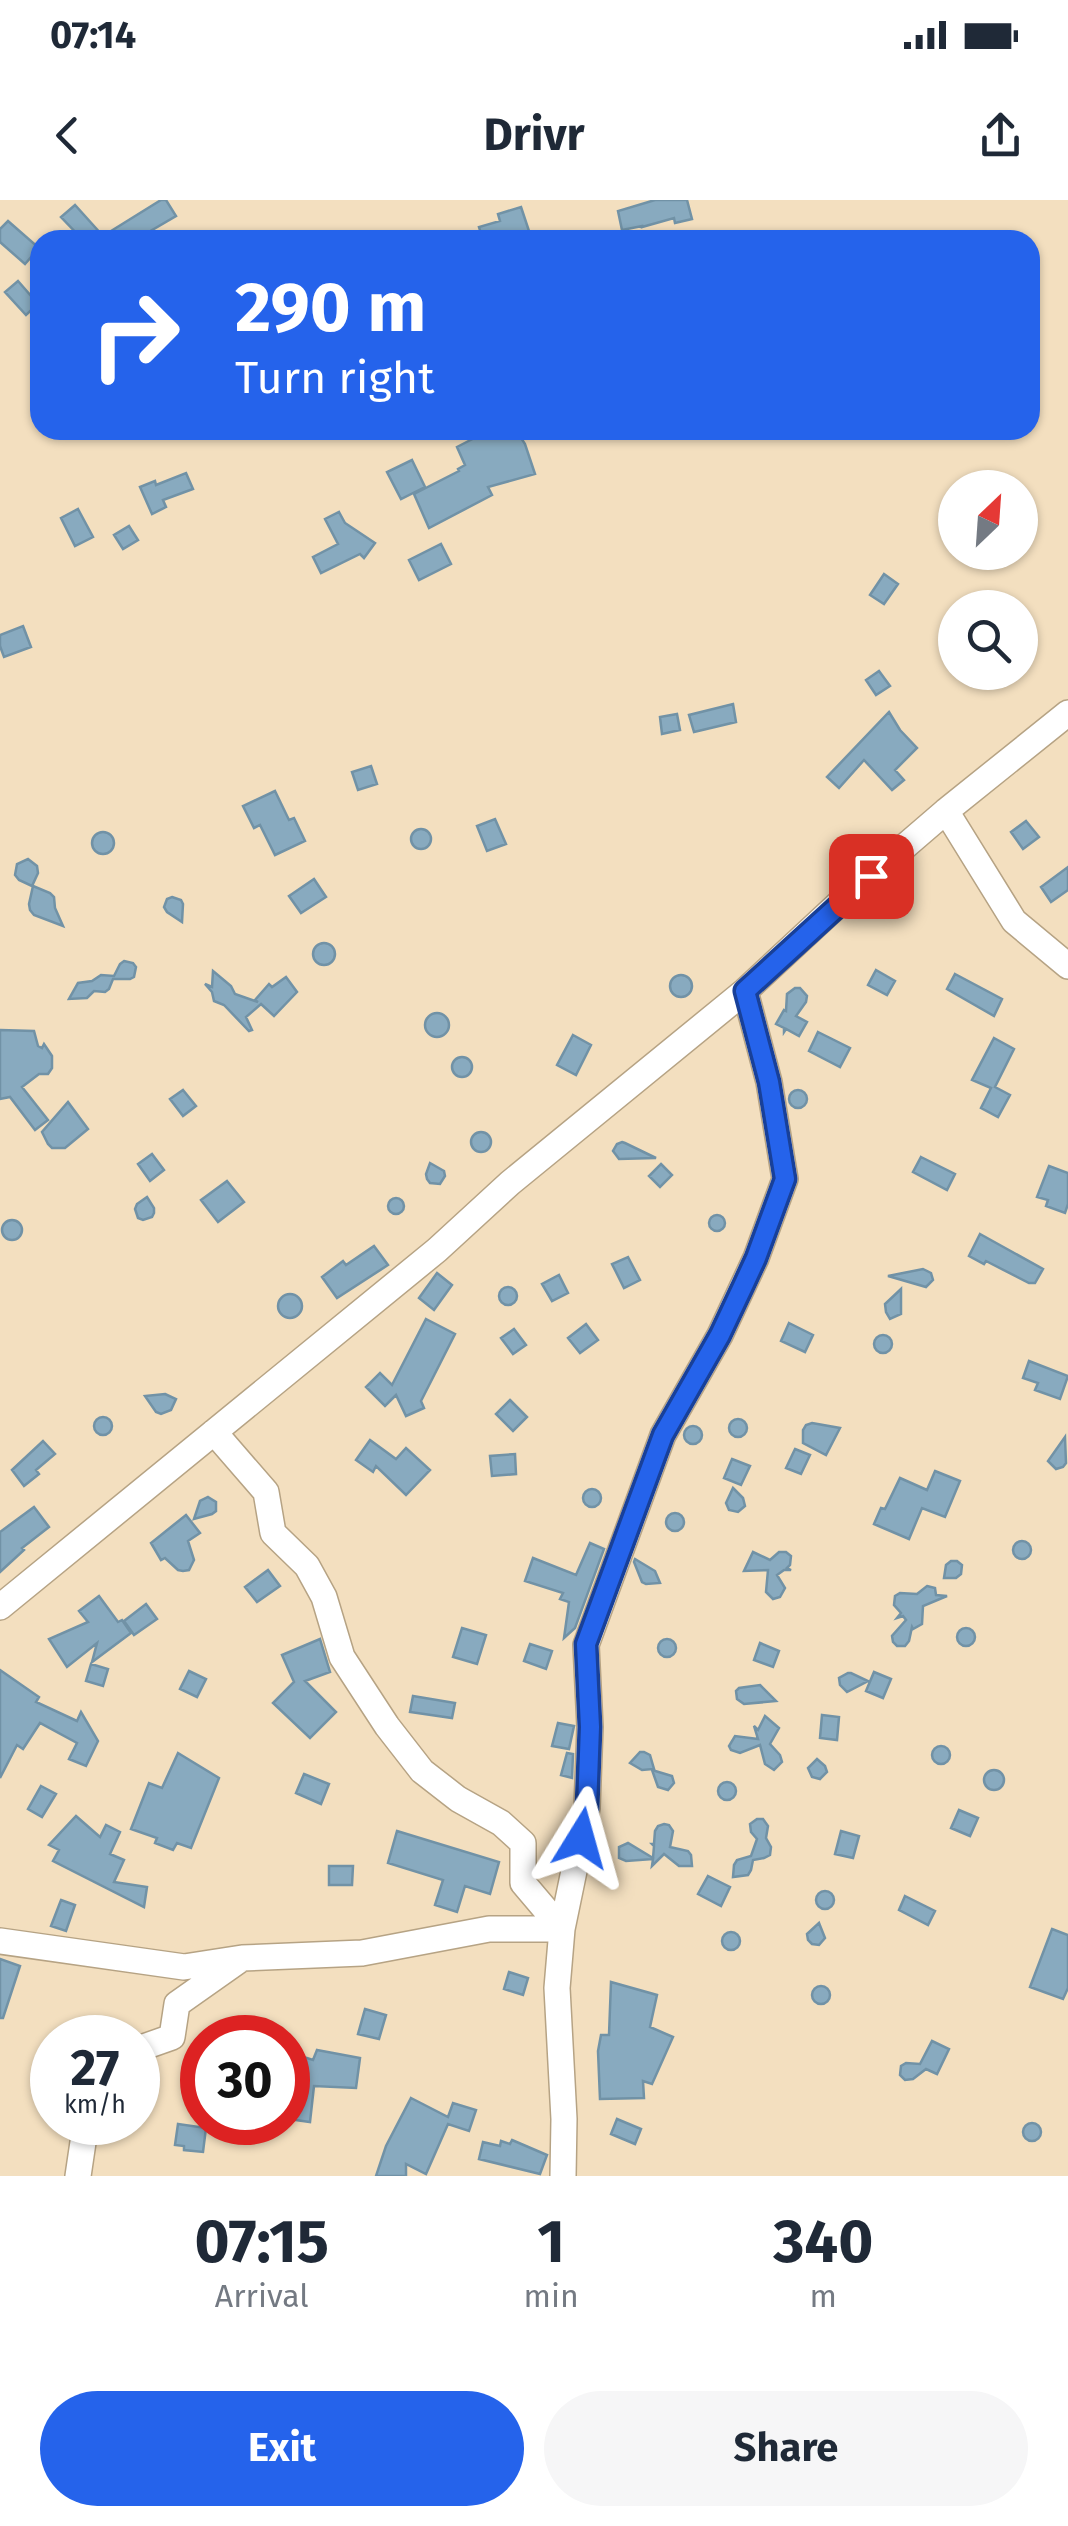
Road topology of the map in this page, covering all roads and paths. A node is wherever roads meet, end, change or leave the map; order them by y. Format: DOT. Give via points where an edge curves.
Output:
graph roads {
  1 [pos="1068,713"];
  2 [pos="946,811"];
  3 [pos="1068,966"];
  4 [pos="745,991"];
  5 [pos="214,1432"];
  6 [pos="0,1606"];
  7 [pos="562,1928"];
  8 [pos="0,1941"];
  9 [pos="242,1958"];
  10 [pos="160,2041"];
  11 [pos="83,2145"];
  12 [pos="78,2176"];
  13 [pos="563,2176"];
  1 -- 2 [label="street"];
  2 -- 3 [label="street" via="1014,921"];
  2 -- 4 [label="street"];
  4 -- 5 [label="street"];
  4 -- 7 [label="street" via="785,1179 756,1258 663,1435 586,1644 587,1808"];
  5 -- 6 [label="street"];
  5 -- 7 [label="street" via="266,1492 273,1532 308,1566 342,1656 387,1726 422,1772 523,1844 523,1883"];
  7 -- 9 [label="street" via="489,1929 362,1953"];
  7 -- 13 [label="street" via="557,1988"];
  8 -- 9 [label="street" via="184,1966"];
  9 -- 10 [label="street" via="177,2004 172,2037"];
  11 -- 12 [label="street"];
}
